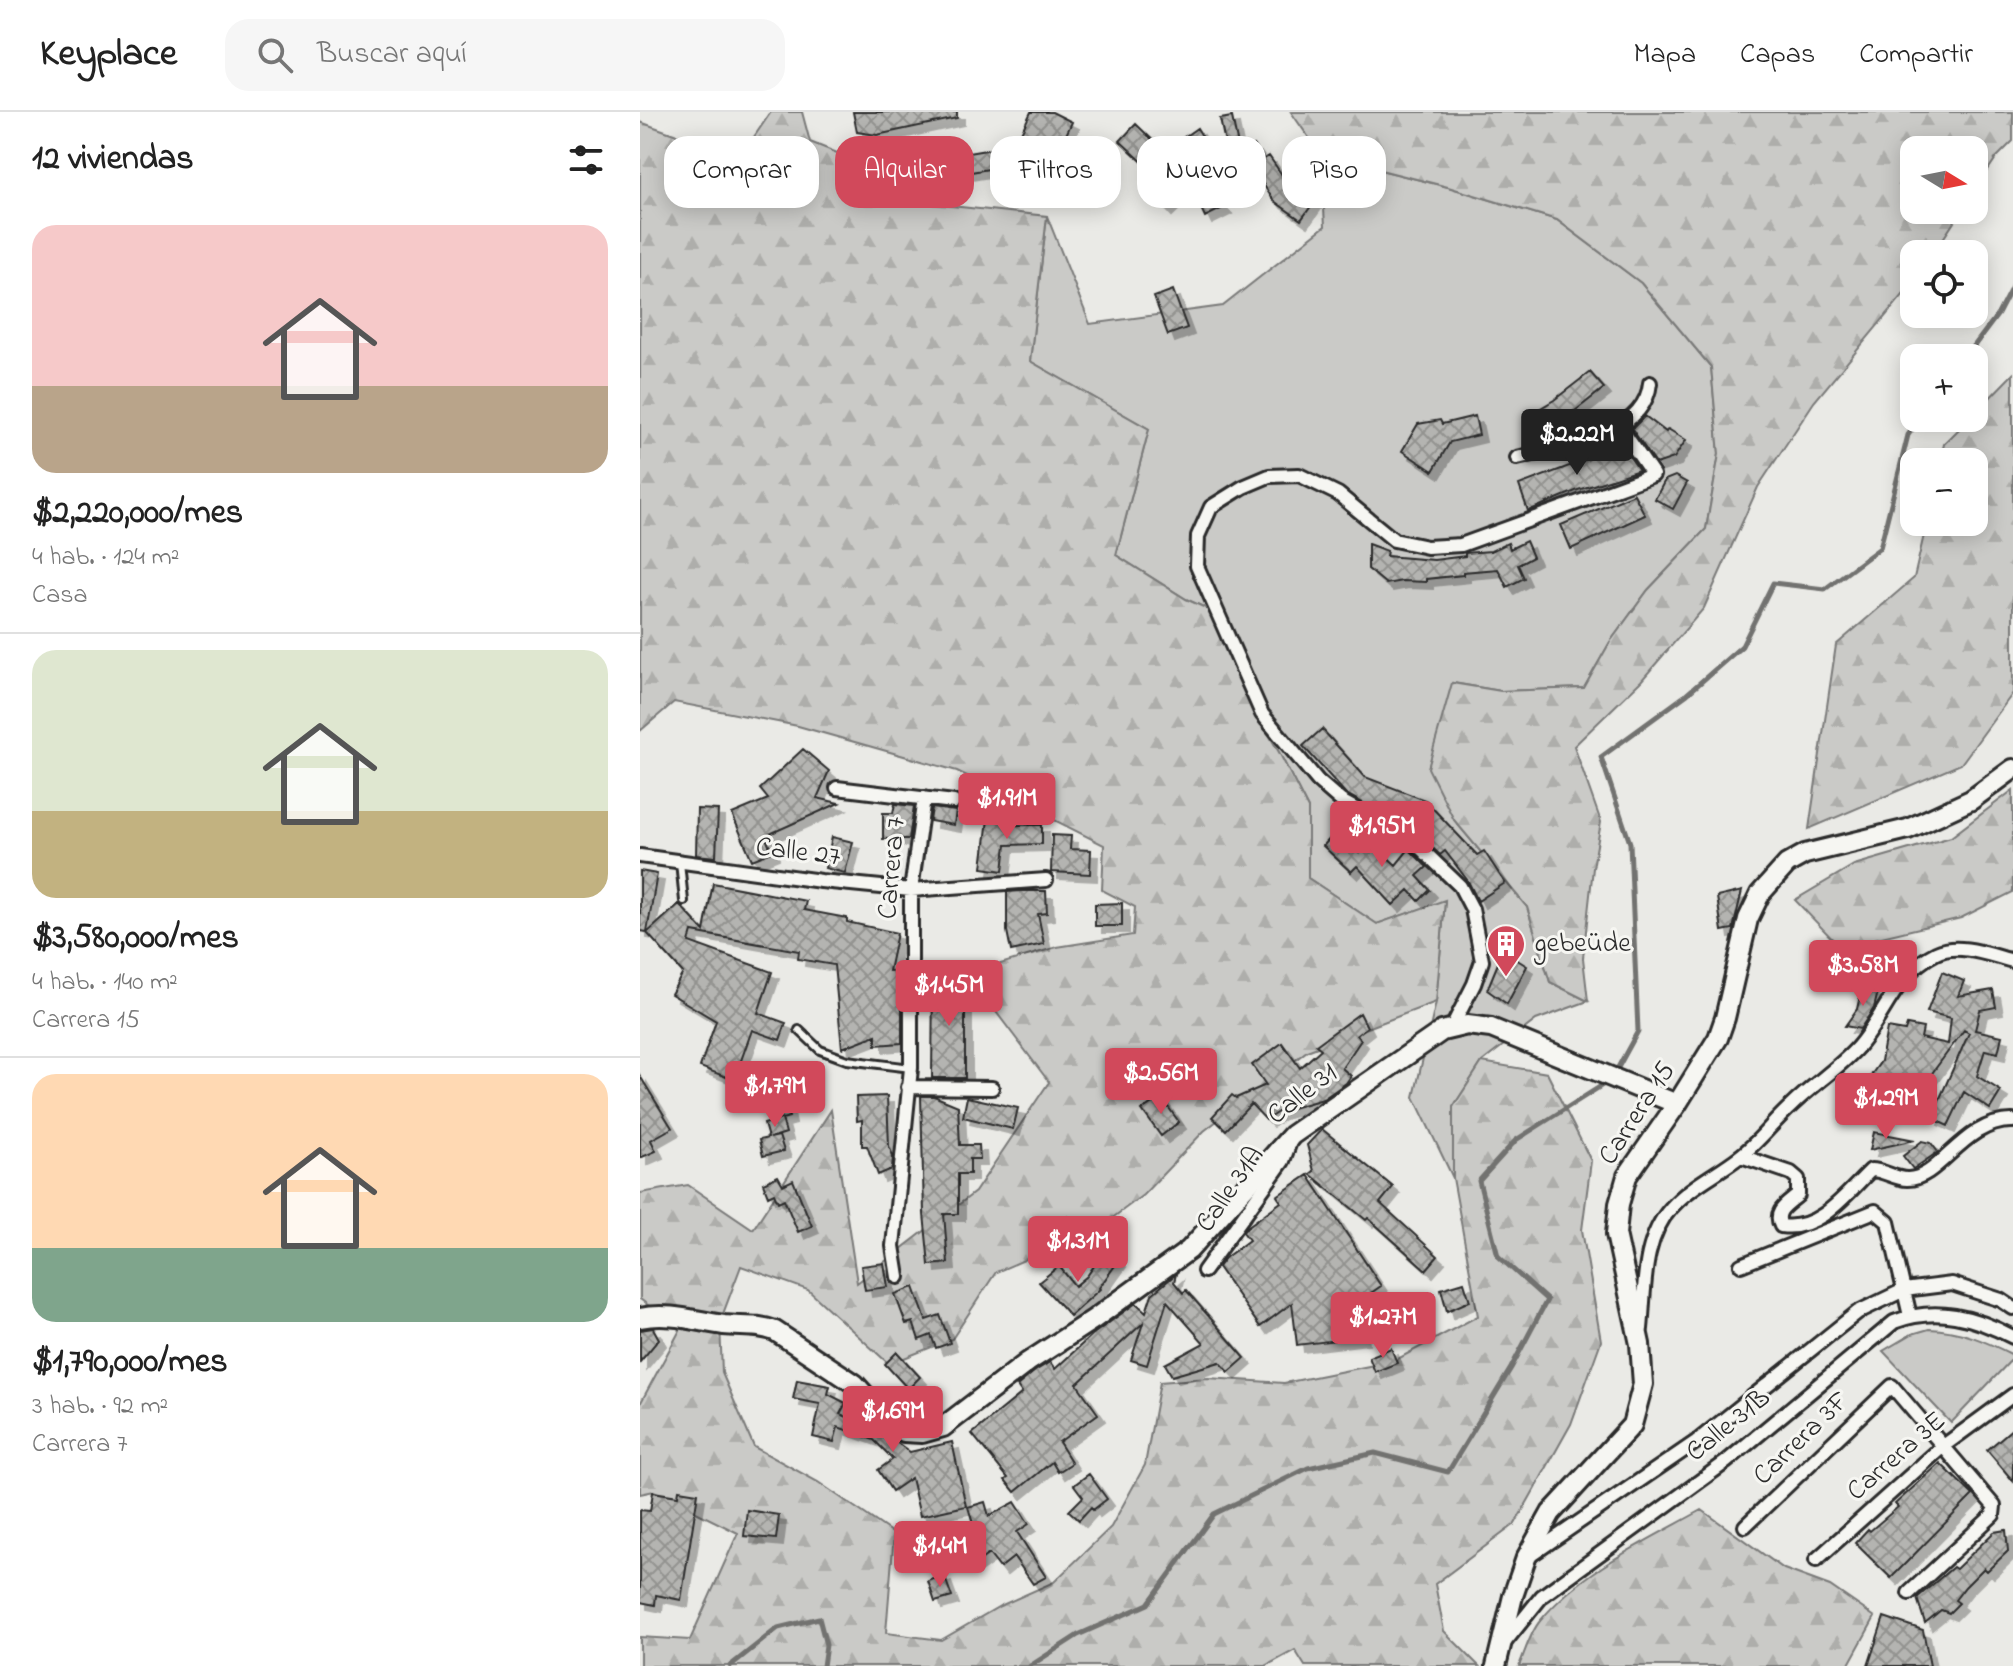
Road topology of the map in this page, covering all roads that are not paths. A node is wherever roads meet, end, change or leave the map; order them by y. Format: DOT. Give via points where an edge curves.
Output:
graph roads {
  1 [pos="1650,383"];
  2 [pos="1620,427"];
  3 [pos="1517,458"];
  4 [pos="2013,769"];
  5 [pos="837,788"];
  6 [pos="924,798"];
  7 [pos="954,802"];
  8 [pos="640,856"];
  9 [pos="680,862"];
  10 [pos="1046,880"];
  11 [pos="911,890"];
  12 [pos="684,901"];
  13 [pos="2013,961"];
  14 [pos="1451,1029"];
  15 [pos="799,1030"];
  16 [pos="911,1068"];
  17 [pos="908,1087"];
  18 [pos="992,1088"];
  19 [pos="1670,1101"];
  20 [pos="2013,1121"];
  21 [pos="1292,1135"];
  22 [pos="1741,1156"];
  23 [pos="1741,1265"];
  24 [pos="1204,1271"];
  25 [pos="898,1277"];
  26 [pos="1904,1290"];
  27 [pos="2013,1308"];
  28 [pos="1910,1316"];
  29 [pos="640,1318"];
  30 [pos="2013,1337"];
  31 [pos="1640,1344"];
  32 [pos="2013,1395"];
  33 [pos="1942,1447"];
  34 [pos="1745,1526"];
  35 [pos="1526,1558"];
  36 [pos="1816,1560"];
  37 [pos="1909,1593"];
  38 [pos="1501,1647"];
  39 [pos="1496,1666"];
  1 -- 2 [label="street" via="1647,399"];
  2 -- 3 [label="street"];
  2 -- 14 [label="street" via="1653,475 1461,545 1427,547 1394,540 1338,494 1299,475 1269,476 1243,487 1211,507 1198,536 1197,566 1262,714 1318,781 1341,801 1413,841 1460,886 1472,909 1482,961"];
  4 -- 19 [label="street, Carrera 15" via="1971,800 1908,829 1805,854 1772,878 1748,919 1718,1038"];
  5 -- 6 [label="street"];
  6 -- 7 [label="street"];
  6 -- 11 [label="street, Carrera 7"];
  8 -- 9 [label="street, Calle 27"];
  9 -- 11 [label="street, Calle 27"];
  9 -- 12 [label="lane"];
  10 -- 11 [label="street, Calle 27"];
  11 -- 16 [label="street, Carrera 7"];
  13 -- 22 [label="street" via="1949,949 1919,964 1899,983 1858,1046"];
  14 -- 19 [label="street, Calle 31" via="1491,1028"];
  14 -- 21 [label="street, Calle 31" via="1411,1050"];
  15 -- 16 [label="lane" via="820,1050 847,1060"];
  16 -- 17 [label="street, Carrera 7"];
  17 -- 18 [label="street"];
  17 -- 25 [label="street, Carrera 7" via="893,1246"];
  19 -- 31 [label="street, Carrera 15" via="1627,1176 1619,1204 1616,1234"];
  20 -- 22 [label="street" via="1970,1134 1931,1171 1908,1180 1871,1170 1817,1220 1802,1227 1781,1226 1777,1220 1798,1195 1798,1179"];
  21 -- 24 [label="street, Calle 31A" via="1283,1161"];
  21 -- 29 [label="street, Calle 31" via="1189,1250 943,1427 922,1433 904,1432 889,1422 855,1384 775,1331 661,1315"];
  22 -- 31 [label="street" via="1670,1208 1648,1248"];
  23 -- 26 [label="street" via="1875,1211 1888,1222"];
  26 -- 27 [label="street, Calle 31B" via="1952,1284"];
  26 -- 28 [label="street"];
  26 -- 35 [label="street, Calle 31B" via="1858,1312 1696,1442"];
  28 -- 30 [label="street, Calle 31B" via="1947,1313"];
  28 -- 38 [label="street, Calle 31B" via="1875,1336 1726,1462 1542,1596"];
  31 -- 35 [label="street, Carrera 15" via="1643,1384 1632,1425 1551,1513"];
  32 -- 33 [label="street, Carrera 3E"];
  33 -- 34 [label="street, Carrera 3F" via="1892,1386"];
  33 -- 36 [label="street, Carrera 3E"];
  33 -- 37 [label="street" via="1994,1506 1993,1515"];
  35 -- 38 [label="street, Carrera 15"];
  38 -- 39 [label="street, Carrera 15"];
}
